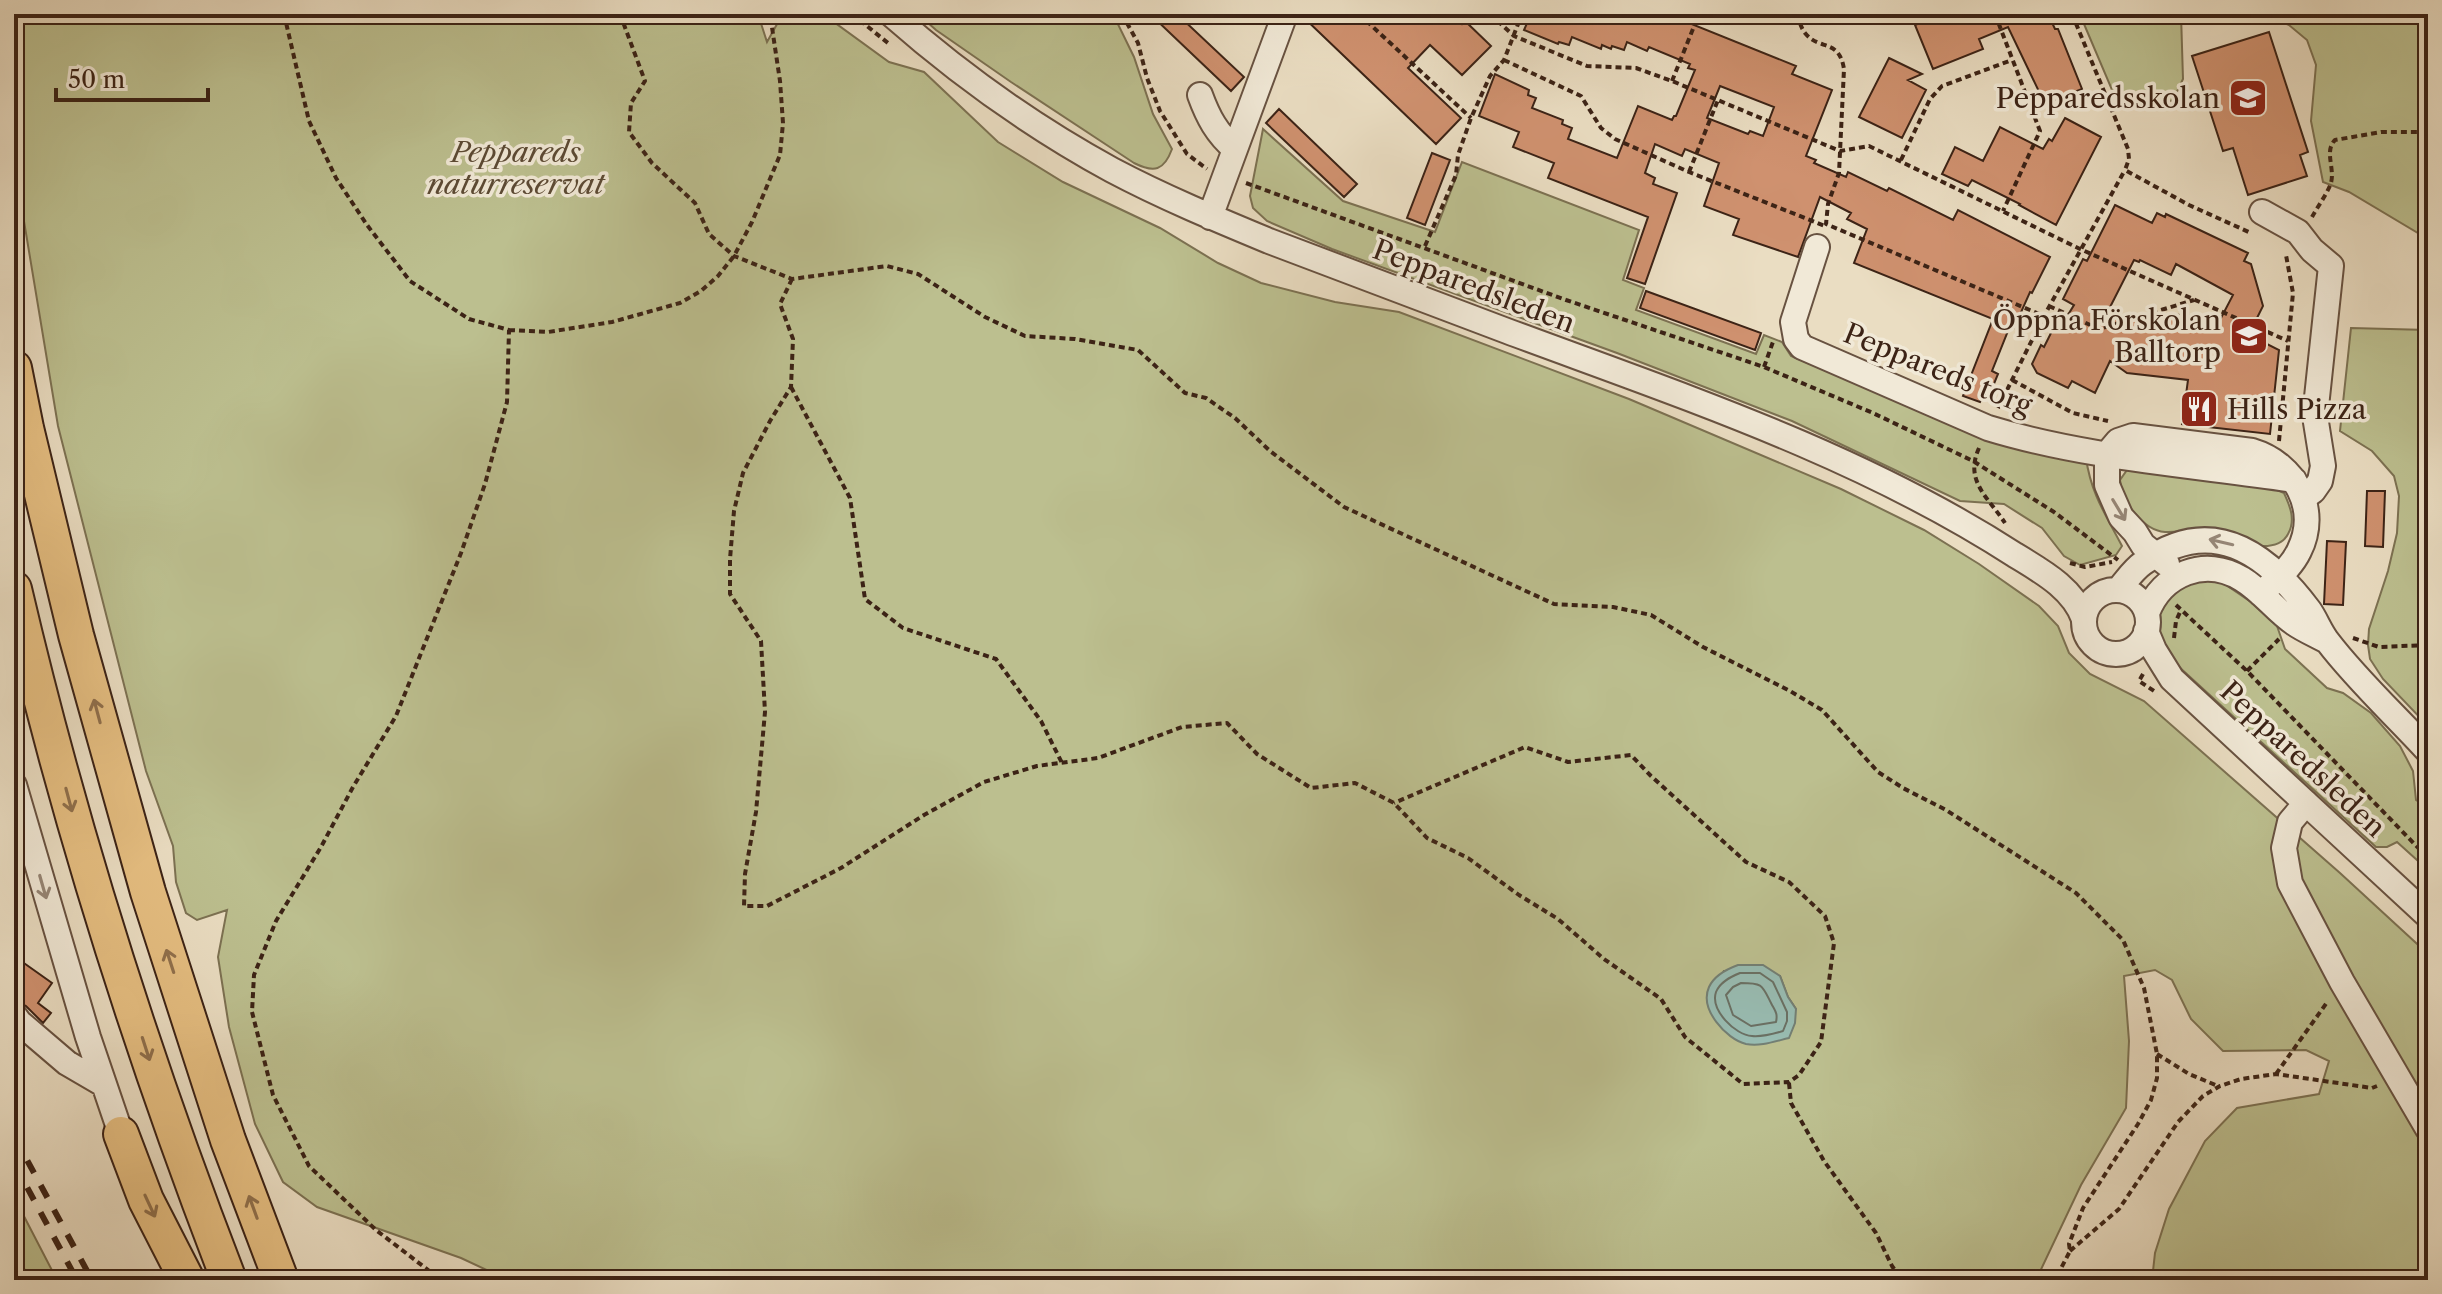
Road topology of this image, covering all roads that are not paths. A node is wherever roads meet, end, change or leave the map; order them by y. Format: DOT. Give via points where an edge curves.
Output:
graph roads {
  1 [pos="891,14"];
  2 [pos="1285,14"];
  3 [pos="1200,95"];
  4 [pos="1235,149"];
  5 [pos="2262,212"];
  6 [pos="1210,217"];
  7 [pos="1817,247"];
  8 [pos="14,368"];
  9 [pos="2107,454"];
  10 [pos="2299,489"];
  11 [pos="2155,556"];
  12 [pos="2059,570"];
  13 [pos="2181,574"];
  14 [pos="2119,578"];
  15 [pos="2270,585"];
  16 [pos="14,589"];
  17 [pos="2084,619"];
  18 [pos="2146,622"];
  19 [pos="2110,653"];
  20 [pos="2172,679"];
  21 [pos="2428,751"];
  22 [pos="14,785"];
  23 [pos="2306,803"];
  24 [pos="2428,916"];
  25 [pos="14,1015"];
  26 [pos="103,1084"];
  27 [pos="2428,1129"];
  28 [pos="121,1134"];
  29 [pos="187,1280"];
  30 [pos="229,1280"];
  31 [pos="281,1280"];
  1 -- 6 [label="street, Pepparedsleden" via="1070,146"];
  2 -- 4 [label="street"];
  3 -- 4 [label="street" via="1213,125"];
  4 -- 6 [label="street"];
  5 -- 10 [label="street" via="2298,232 2331,266 2315,416 2323,466 2313,491"];
  6 -- 12 [label="street, Pepparedsleden" via="1847,463"];
  7 -- 9 [label="street, Peppareds torg" via="1793,322 1802,347 1988,428"];
  31 -- 8 [label="highway, one-way" via="228,1140 148,892 76,635"];
  9 -- 10 [label="street" via="2118,441 2133,436 2243,450 2266,455 2286,469"];
  9 -- 11 [label="street, one-way" via="2112,501"];
  10 -- 15 [label="street" via="2305,537 2290,566"];
  11 -- 13 [label="street"];
  11 -- 14 [label="street"];
  15 -- 11 [label="street, one-way" via="2253,554 2229,543 2191,540"];
  12 -- 14 [label="street, Pepparedsleden"];
  12 -- 17 [label="street, Pepparedsleden"];
  13 -- 15 [label="street" via="2213,569"];
  13 -- 18 [label="street" via="2152,600"];
  14 -- 17 [label="street" via="2091,601"];
  14 -- 18 [label="street" via="2136,597"];
  15 -- 21 [label="street" via="2309,610 2327,641"];
  16 -- 30 [label="highway, one-way" via="98,906 182,1158"];
  17 -- 19 [label="street" via="2089,639"];
  18 -- 19 [label="street" via="2142,641 2130,651"];
  18 -- 20 [label="street, Pepparedsleden" via="2154,650"];
  19 -- 20 [label="street, Pepparedsleden"];
  20 -- 23 [label="street, Pepparedsleden"];
  22 -- 26 [label="street, one-way"];
  23 -- 24 [label="street, Pepparedsleden"];
  23 -- 27 [label="street" via="2290,822 2284,848 2290,883"];
  25 -- 26 [label="street" via="67,1063"];
  26 -- 28 [label="street"];
  28 -- 29 [label="highway, one-way" via="146,1200"];
}
